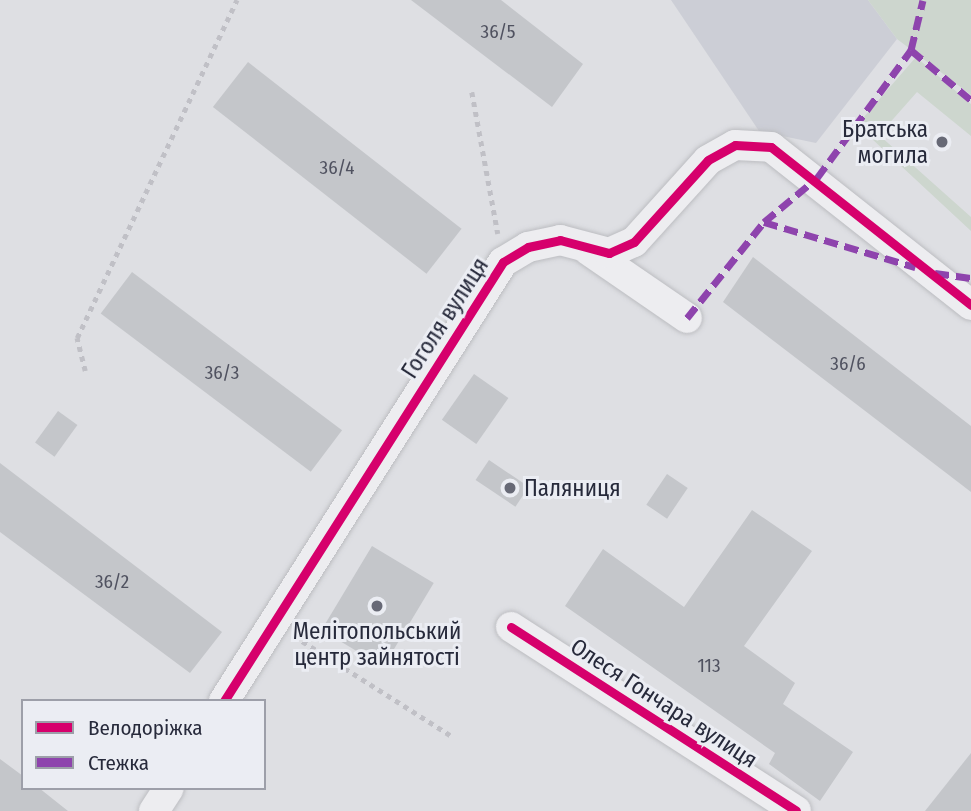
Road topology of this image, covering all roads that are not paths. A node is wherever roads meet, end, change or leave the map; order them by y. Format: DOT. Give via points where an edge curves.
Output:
graph roads {
  1 [pos="588,250"];
  2 [pos="971,305"];
  3 [pos="687,318"];
  4 [pos="511,627"];
  5 [pos="225,699"];
  6 [pos="168,790"];
  7 [pos="154,811"];
  8 [pos="796,811"];
  1 -- 2 [label="street, Гоголя вулиця" via="609,253 634,242 708,160 735,145 771,147"];
  1 -- 3 [label="street"];
  1 -- 5 [label="street, Гоголя вулиця" via="560,240 527,247 503,262"];
  4 -- 8 [label="street, Олеся Гончара вулиця"];
  6 -- 7 [label="street"];
}
